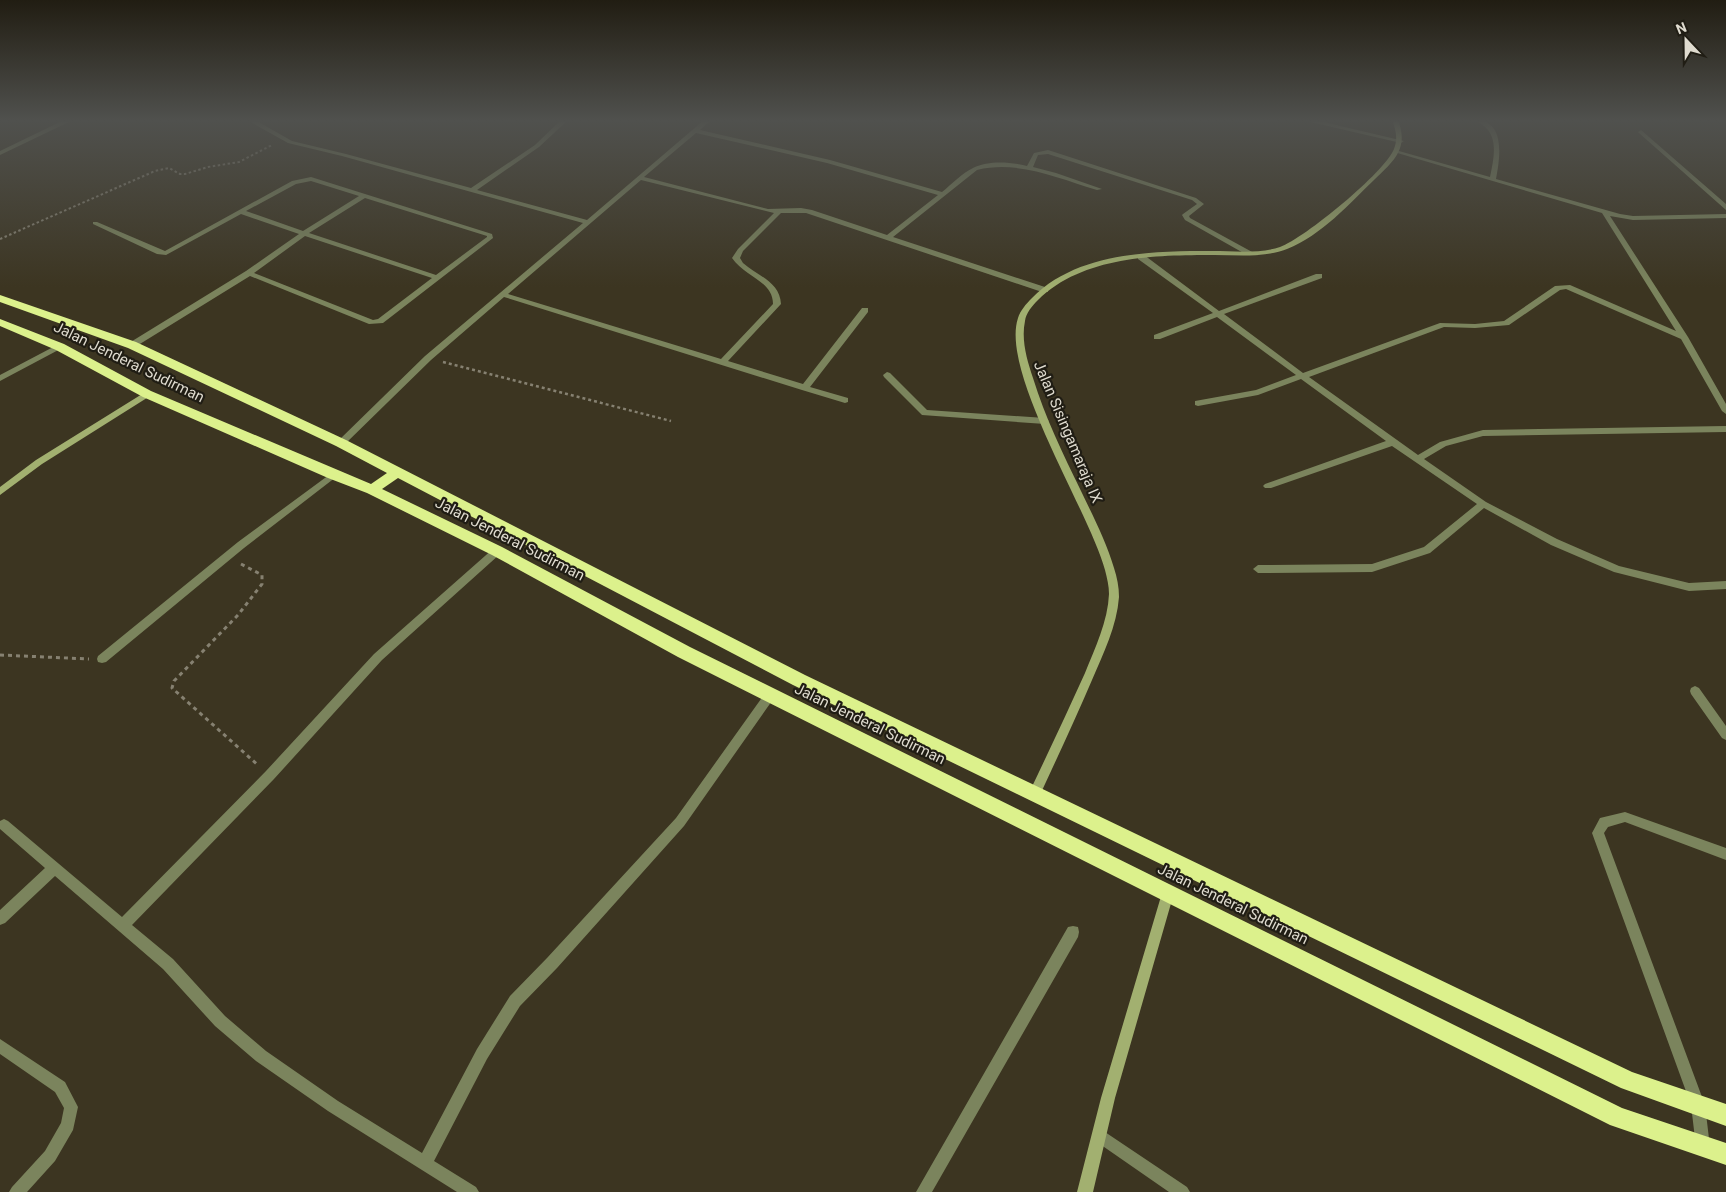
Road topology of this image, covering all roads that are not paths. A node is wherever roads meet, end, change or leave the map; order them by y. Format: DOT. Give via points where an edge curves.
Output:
graph roads {
  1 [pos="418,176"];
  2 [pos="494,176"];
  3 [pos="642,176"];
  4 [pos="881,176"];
  5 [pos="967,176"];
  6 [pos="1054,176"];
  7 [pos="1121,176"];
  8 [pos="1375,176"];
  9 [pos="1478,176"];
  10 [pos="1494,176"];
  11 [pos="1690,176"];
  12 [pos="639,178"];
  13 [pos="1493,180"];
  14 [pos="1099,189"];
  15 [pos="472,190"];
  16 [pos="944,194"];
  17 [pos="366,195"];
  18 [pos="1726,208"];
  19 [pos="241,212"];
  20 [pos="779,212"];
  21 [pos="1606,213"];
  22 [pos="1726,216"];
  23 [pos="586,222"];
  24 [pos="95,223"];
  25 [pos="304,233"];
  26 [pos="889,238"];
  27 [pos="1250,253"];
  28 [pos="1141,257"];
  29 [pos="249,273"];
  30 [pos="1319,276"];
  31 [pos="438,278"];
  32 [pos="1045,290"];
  33 [pos="502,294"];
  34 [pos="0,298"];
  35 [pos="865,310"];
  36 [pos="1216,314"];
  37 [pos="0,322"];
  38 [pos="1157,337"];
  39 [pos="1684,337"];
  40 [pos="132,345"];
  41 [pos="60,347"];
  42 [pos="723,362"];
  43 [pos="887,375"];
  44 [pos="1301,376"];
  45 [pos="0,378"];
  46 [pos="805,388"];
  47 [pos="147,394"];
  48 [pos="845,400"];
  49 [pos="1198,403"];
  50 [pos="1726,411"];
  51 [pos="1045,421"];
  52 [pos="1726,428"];
  53 [pos="1393,442"];
  54 [pos="342,443"];
  55 [pos="1417,458"];
  56 [pos="396,472"];
  57 [pos="333,475"];
  58 [pos="1268,486"];
  59 [pos="372,490"];
  60 [pos="0,492"];
  61 [pos="1483,504"];
  62 [pos="497,552"];
  63 [pos="1258,568"];
  64 [pos="1726,585"];
  65 [pos="102,659"];
  66 [pos="1695,691"];
  67 [pos="770,695"];
  68 [pos="1726,735"];
  69 [pos="1035,793"];
  70 [pos="4,825"];
  71 [pos="1726,854"];
  72 [pos="54,868"];
  73 [pos="1168,893"];
  74 [pos="0,919"];
  75 [pos="122,926"];
  76 [pos="1073,932"];
  77 [pos="0,1046"];
  78 [pos="1698,1105"];
  79 [pos="1726,1115"];
  80 [pos="1099,1135"];
  81 [pos="1703,1146"];
  82 [pos="1726,1154"];
  83 [pos="425,1163"];
  84 [pos="16,1192"];
  85 [pos="471,1192"];
  86 [pos="924,1192"];
  87 [pos="1085,1192"];
  88 [pos="1182,1192"];
  1 -- 15 [label="street"];
  2 -- 15 [label="street"];
  3 -- 12 [label="street"];
  4 -- 16 [label="street"];
  5 -- 16 [label="street"];
  6 -- 14 [label="street"];
  7 -- 27 [label="street" via="1194,199 1201,204 1185,215 1186,219"];
  8 -- 27 [label="street, Jalan Sisingamaraja IX" via="1301,239 1274,250"];
  9 -- 13 [label="street"];
  10 -- 13 [label="street"];
  11 -- 18 [label="street"];
  12 -- 20 [label="street"];
  12 -- 23 [label="street"];
  13 -- 21 [label="street"];
  15 -- 23 [label="street"];
  16 -- 26 [label="street"];
  17 -- 19 [label="street" via="303,179"];
  17 -- 25 [label="street"];
  17 -- 31 [label="street" via="490,235"];
  19 -- 24 [label="street" via="166,253"];
  19 -- 25 [label="street"];
  20 -- 26 [label="street" via="804,210"];
  20 -- 42 [label="street" via="740,250 736,258 739,265 774,289 777,304"];
  21 -- 22 [label="street" via="1633,218"];
  21 -- 39 [label="street"];
  23 -- 33 [label="street"];
  25 -- 29 [label="street"];
  25 -- 31 [label="street"];
  26 -- 32 [label="street"];
  27 -- 28 [label="street, Jalan Sisingamaraja IX"];
  28 -- 32 [label="street, Jalan Sisingamaraja IX" via="1095,265 1069,275"];
  28 -- 36 [label="street"];
  29 -- 31 [label="street" via="372,322 385,318"];
  29 -- 40 [label="street"];
  30 -- 36 [label="street"];
  32 -- 51 [label="street, Jalan Sisingamaraja IX" via="1028,305 1020,322 1025,373"];
  33 -- 42 [label="street"];
  33 -- 54 [label="street" via="428,358"];
  34 -- 40 [label="highway, Jalan Jenderal Sudirman"];
  35 -- 46 [label="street"];
  36 -- 38 [label="street"];
  36 -- 44 [label="street"];
  37 -- 41 [label="highway, Jalan Jenderal Sudirman"];
  39 -- 44 [label="street" via="1567,287 1558,288 1506,323 1443,325"];
  39 -- 50 [label="street"];
  40 -- 54 [label="highway, Jalan Jenderal Sudirman"];
  41 -- 45 [label="street"];
  41 -- 47 [label="highway, Jalan Jenderal Sudirman"];
  42 -- 46 [label="street"];
  43 -- 51 [label="street" via="925,413"];
  44 -- 49 [label="street" via="1258,392"];
  44 -- 53 [label="street"];
  46 -- 48 [label="street"];
  47 -- 57 [label="highway, Jalan Jenderal Sudirman"];
  47 -- 60 [label="street" via="40,462"];
  51 -- 69 [label="street, Jalan Sisingamaraja IX" via="1106,555 1114,594 1105,638"];
  52 -- 55 [label="street" via="1483,433 1443,444"];
  53 -- 55 [label="street"];
  53 -- 58 [label="street"];
  54 -- 56 [label="highway, Jalan Jenderal Sudirman"];
  55 -- 61 [label="street"];
  56 -- 59 [label="highway"];
  56 -- 69 [label="highway, Jalan Jenderal Sudirman" via="799,680"];
  57 -- 59 [label="highway, Jalan Jenderal Sudirman"];
  57 -- 65 [label="street"];
  59 -- 62 [label="highway, Jalan Jenderal Sudirman"];
  61 -- 63 [label="street" via="1427,550 1372,568"];
  61 -- 64 [label="street" via="1554,542 1616,569 1689,587"];
  62 -- 67 [label="highway, Jalan Jenderal Sudirman"];
  62 -- 75 [label="street" via="378,657 270,775"];
  66 -- 68 [label="street"];
  67 -- 73 [label="highway, Jalan Jenderal Sudirman"];
  67 -- 83 [label="street" via="680,822 515,1001 482,1054"];
  69 -- 78 [label="highway, Jalan Jenderal Sudirman" via="1628,1081"];
  70 -- 72 [label="street"];
  71 -- 78 [label="street" via="1625,817 1604,822 1598,834"];
  72 -- 74 [label="street"];
  72 -- 75 [label="street"];
  73 -- 80 [label="street"];
  73 -- 81 [label="highway, Jalan Jenderal Sudirman" via="1618,1117"];
  75 -- 83 [label="street" via="168,964 220,1021 260,1056"];
  76 -- 86 [label="street"];
  77 -- 84 [label="street" via="60,1087 71,1107 68,1125 50,1156"];
  78 -- 79 [label="highway, Jalan Jenderal Sudirman"];
  78 -- 81 [label="street"];
  80 -- 87 [label="street"];
  80 -- 88 [label="street"];
  81 -- 82 [label="highway, Jalan Jenderal Sudirman"];
  83 -- 85 [label="street"];
}
